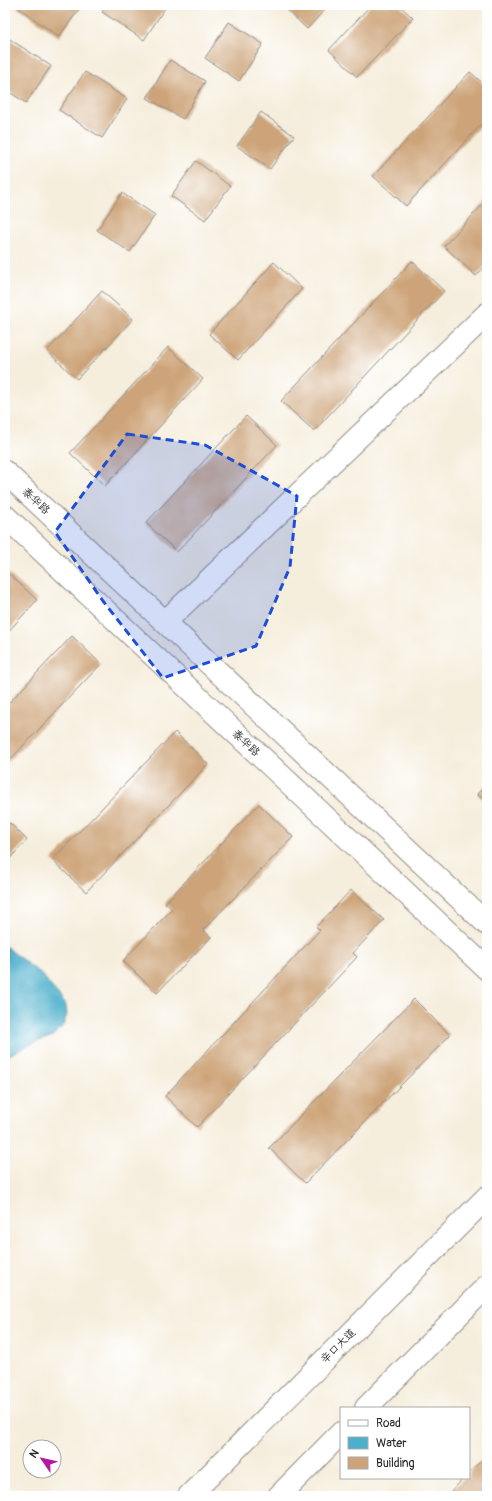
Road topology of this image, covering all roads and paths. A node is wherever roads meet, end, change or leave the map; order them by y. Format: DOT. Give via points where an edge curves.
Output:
graph roads {
  1 [pos="487,314"];
  2 [pos="5,472"];
  3 [pos="5,516"];
  4 [pos="165,622"];
  5 [pos="487,924"];
  6 [pos="487,969"];
  7 [pos="487,1196"];
  8 [pos="487,1286"];
  9 [pos="367,1407"];
  10 [pos="340,1434"];
  11 [pos="189,1496"];
  12 [pos="279,1496"];
  1 -- 4 [label="main road"];
  2 -- 4 [label="main road, 泰华路"];
  3 -- 6 [label="main road, 泰华路"];
  4 -- 5 [label="main road, 泰华路"];
  7 -- 11 [label="main road, 辛口大道"];
  8 -- 9 [label="main road"];
  10 -- 12 [label="main road"];
}
